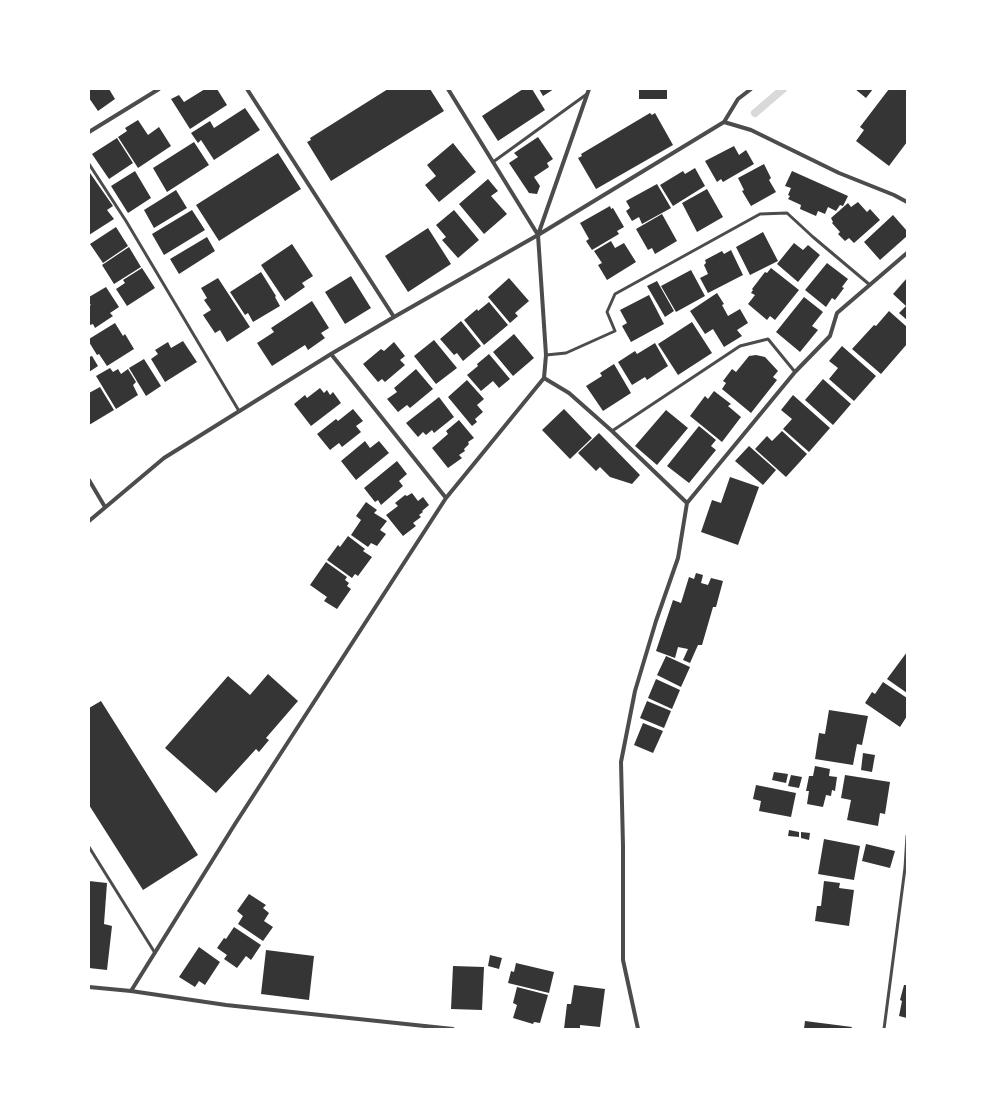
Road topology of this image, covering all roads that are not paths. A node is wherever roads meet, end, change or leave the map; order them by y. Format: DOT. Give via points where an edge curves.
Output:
graph roads {
  1 [pos="159,89"];
  2 [pos="247,89"];
  3 [pos="448,89"];
  4 [pos="589,89"];
  5 [pos="751,89"];
  6 [pos="587,94"];
  7 [pos="724,122"];
  8 [pos="89,132"];
  9 [pos="493,162"];
  10 [pos="89,164"];
  11 [pos="907,202"];
  12 [pos="538,235"];
  13 [pos="907,253"];
  14 [pos="870,285"];
  15 [pos="394,317"];
  16 [pos="331,354"];
  17 [pos="546,355"];
  18 [pos="795,372"];
  19 [pos="544,378"];
  20 [pos="240,411"];
  21 [pos="612,431"];
  22 [pos="89,480"];
  23 [pos="446,498"];
  24 [pos="687,503"];
  25 [pos="106,507"];
  26 [pos="89,521"];
  27 [pos="907,836"];
  28 [pos="89,847"];
  29 [pos="155,953"];
  30 [pos="89,987"];
  31 [pos="131,992"];
  32 [pos="453,1029"];
  33 [pos="638,1029"];
  34 [pos="884,1029"];
  1 -- 8 [label="street"];
  2 -- 15 [label="street"];
  3 -- 9 [label="street"];
  4 -- 6 [label="street"];
  5 -- 7 [label="street" via="738,99"];
  6 -- 9 [label="lane"];
  6 -- 12 [label="street"];
  7 -- 11 [label="street" via="751,130 839,174"];
  7 -- 12 [label="street"];
  9 -- 12 [label="street"];
  10 -- 20 [label="lane" via="126,220"];
  12 -- 15 [label="street"];
  12 -- 17 [label="street"];
  13 -- 14 [label="street"];
  14 -- 17 [label="lane" via="787,213 760,214 615,294 608,312 615,332 566,354"];
  14 -- 18 [label="street" via="837,313 830,336"];
  15 -- 16 [label="street"];
  16 -- 20 [label="street"];
  16 -- 23 [label="street"];
  17 -- 19 [label="street"];
  18 -- 21 [label="lane" via="768,339 740,346"];
  18 -- 24 [label="street"];
  19 -- 21 [label="street" via="569,393"];
  19 -- 23 [label="street"];
  20 -- 25 [label="street" via="164,458"];
  21 -- 24 [label="street"];
  22 -- 25 [label="street"];
  23 -- 29 [label="street" via="235,824"];
  24 -- 33 [label="street" via="678,558 635,691 621,762 623,960"];
  25 -- 26 [label="street"];
  27 -- 34 [label="lane"];
  28 -- 29 [label="lane"];
  29 -- 31 [label="street"];
  30 -- 31 [label="street"];
  31 -- 32 [label="street" via="226,1005"];
}
